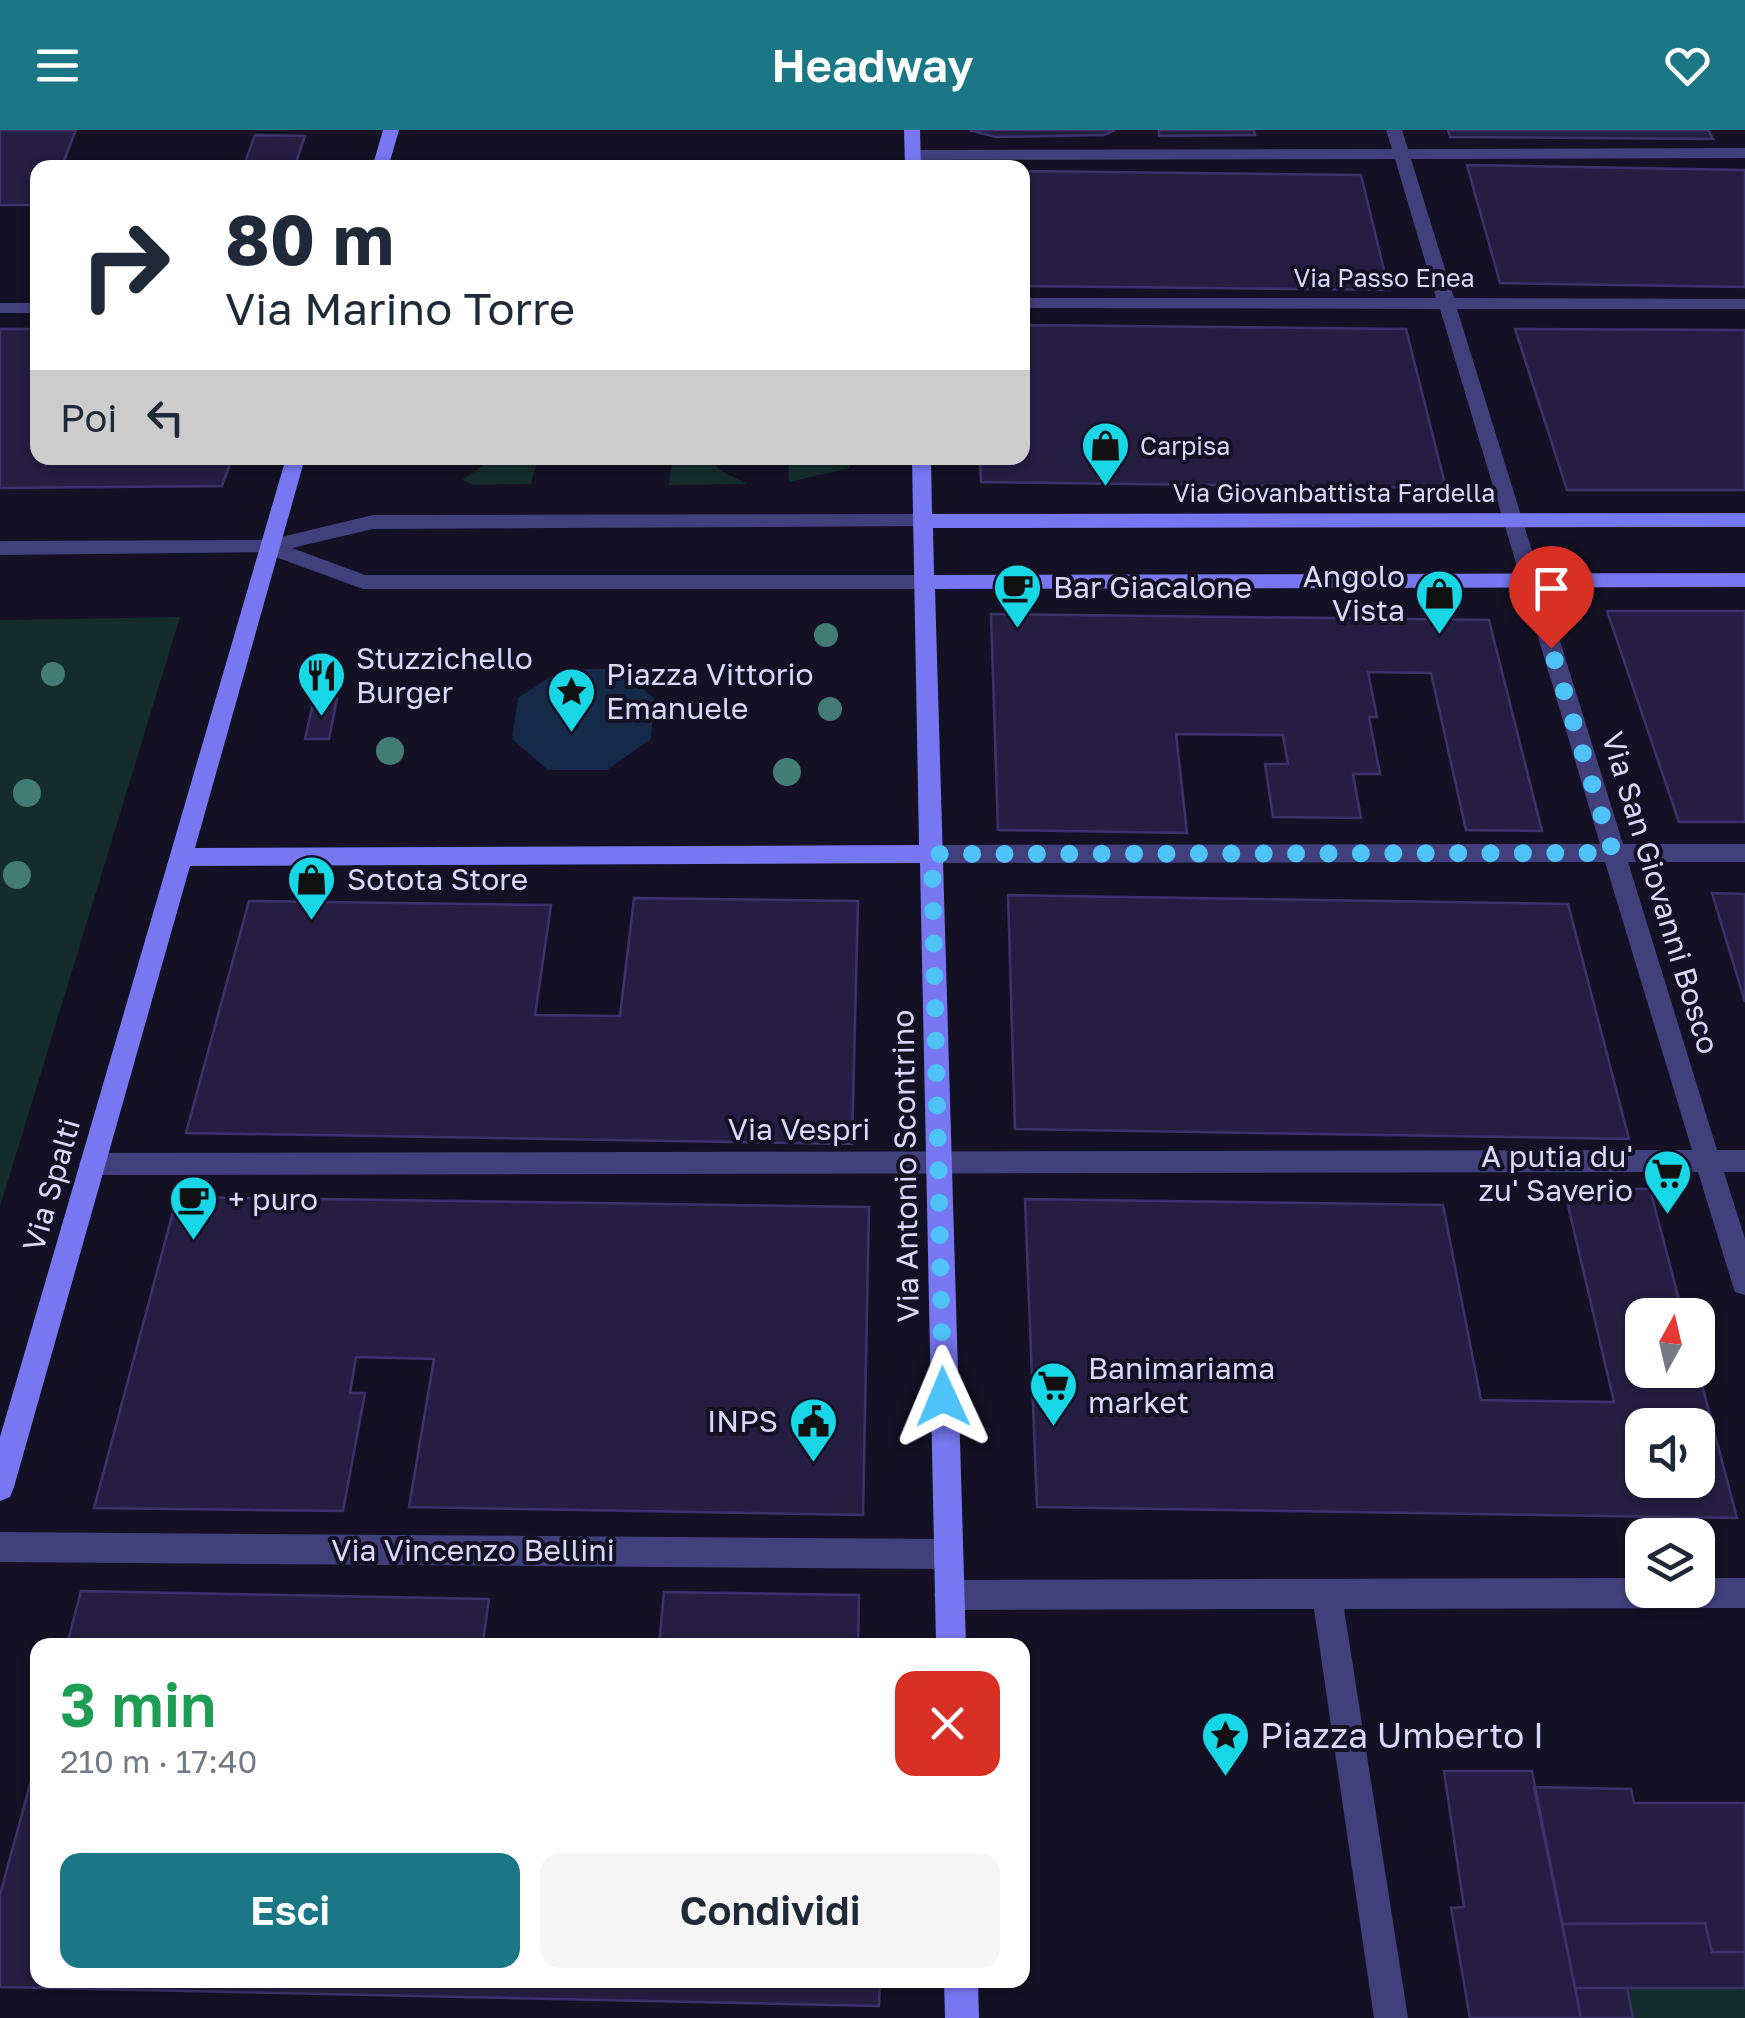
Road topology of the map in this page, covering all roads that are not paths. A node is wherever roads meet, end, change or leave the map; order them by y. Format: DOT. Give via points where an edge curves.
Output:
graph roads {
  1 [pos="391,130"];
  2 [pos="912,130"];
  3 [pos="1394,130"];
  4 [pos="1745,153"];
  5 [pos="1401,154"];
  6 [pos="382,160"];
  7 [pos="913,160"];
  8 [pos="983,160"];
  9 [pos="1030,303"];
  10 [pos="1447,304"];
  11 [pos="1745,304"];
  12 [pos="0,308"];
  13 [pos="30,308"];
  14 [pos="293,465"];
  15 [pos="921,465"];
  16 [pos="1512,520"];
  17 [pos="1745,520"];
  18 [pos="923,521"];
  19 [pos="269,547"];
  20 [pos="0,548"];
  21 [pos="1530,580"];
  22 [pos="1745,580"];
  23 [pos="924,582"];
  24 [pos="1745,852"];
  25 [pos="1613,853"];
  26 [pos="932,854"];
  27 [pos="179,857"];
  28 [pos="1708,1161"];
  29 [pos="1745,1161"];
  30 [pos="938,1163"];
  31 [pos="92,1164"];
  32 [pos="1745,1283"];
  33 [pos="0,1487"];
  34 [pos="0,1547"];
  35 [pos="947,1554"];
  36 [pos="1745,1593"];
  37 [pos="1327,1594"];
  38 [pos="949,1595"];
  39 [pos="951,1638"];
  40 [pos="961,1988"];
  41 [pos="962,2018"];
  42 [pos="1391,2018"];
  1 -- 6 [label="main road"];
  2 -- 7 [label="main road"];
  3 -- 5 [label="street, Via San Giovanni Bosco"];
  4 -- 5 [label="street"];
  5 -- 8 [label="street"];
  5 -- 10 [label="street, Via San Giovanni Bosco"];
  9 -- 10 [label="street, Via Passo Enea"];
  10 -- 11 [label="street, Via Passo Enea"];
  10 -- 16 [label="street, Via San Giovanni Bosco"];
  12 -- 13 [label="street"];
  14 -- 19 [label="main road, Via Spalti"];
  15 -- 18 [label="main road, Via Antonio Scontrino"];
  16 -- 17 [label="main road, Via Giovanbattista Fardella"];
  16 -- 18 [label="main road, Via Giovanbattista Fardella"];
  16 -- 21 [label="street, Via San Giovanni Bosco"];
  18 -- 19 [label="street" via="373,522"];
  18 -- 23 [label="main road, Via Antonio Scontrino"];
  19 -- 20 [label="street"];
  19 -- 23 [label="street" via="363,582"];
  19 -- 27 [label="main road, Via Spalti"];
  21 -- 22 [label="main road"];
  21 -- 23 [label="main road"];
  21 -- 25 [label="street, Via San Giovanni Bosco"];
  23 -- 26 [label="main road, Via Antonio Scontrino"];
  24 -- 25 [label="street"];
  25 -- 26 [label="street"];
  25 -- 28 [label="street, Via San Giovanni Bosco"];
  26 -- 27 [label="main road"];
  26 -- 30 [label="main road, Via Antonio Scontrino"];
  27 -- 31 [label="main road, Via Spalti"];
  28 -- 29 [label="street, Via Vespri"];
  28 -- 30 [label="street, Via Vespri"];
  28 -- 32 [label="street, Via San Giovanni Bosco"];
  30 -- 31 [label="street, Via Vespri"];
  30 -- 35 [label="main road, Via Antonio Scontrino"];
  31 -- 33 [label="main road, Via Spalti"];
  34 -- 35 [label="street, Via Vincenzo Bellini"];
  35 -- 38 [label="main road, Via Antonio Scontrino"];
  36 -- 37 [label="street"];
  37 -- 38 [label="street"];
  37 -- 42 [label="street"];
  38 -- 39 [label="main road, Via Antonio Scontrino"];
  40 -- 41 [label="main road"];
}
